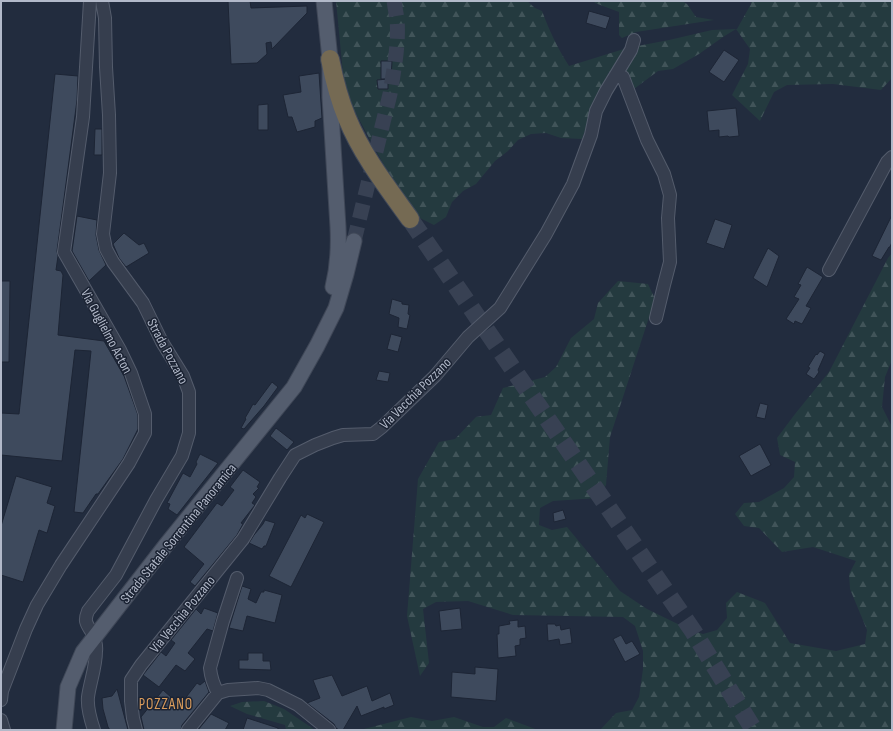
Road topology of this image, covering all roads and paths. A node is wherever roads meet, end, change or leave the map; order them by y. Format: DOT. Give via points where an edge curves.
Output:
graph roads {
  1 [pos="90,1"];
  2 [pos="102,1"];
  3 [pos="324,1"];
  4 [pos="634,40"];
  5 [pos="330,59"];
  6 [pos="615,77"];
  7 [pos="892,157"];
  8 [pos="410,219"];
  9 [pos="354,242"];
  10 [pos="829,270"];
  11 [pos="656,318"];
  12 [pos="317,346"];
  13 [pos="237,578"];
  14 [pos="94,638"];
  15 [pos="218,693"];
  16 [pos="1,700"];
  17 [pos="1,720"];
  18 [pos="4,730"];
  19 [pos="64,730"];
  20 [pos="94,730"];
  21 [pos="136,730"];
  22 [pos="188,730"];
  23 [pos="329,730"];
  1 -- 16 [label="street, Via Guglielmo Acton" via="83,117 64,252 131,373 145,414 145,433 129,463 37,605 20,643"];
  2 -- 14 [label="street, Strada Pozzano" via="105,18 110,173 103,234 106,249 143,303 182,376 189,392 189,433 182,456 116,575 88,611 86,624"];
  3 -- 5 [label="main road"];
  4 -- 6 [label="street, Via Vecchia Pozzano"];
  5 -- 8 [label="highway" via="340,101 355,136"];
  5 -- 12 [label="main road" via="339,247 332,295"];
  6 -- 11 [label="street" via="623,77 647,140 664,174 670,195 670,262"];
  6 -- 21 [label="street, Via Vecchia Pozzano" via="596,111 591,135 573,184 546,234 500,308 468,337 435,376 373,434 343,435 295,455 243,539 131,680 131,701"];
  7 -- 10 [label="street"];
  9 -- 12 [label="main road" via="336,308"];
  12 -- 14 [label="main road, Strada Statale Sorrentina Panoramica" via="294,387"];
  13 -- 15 [label="street" via="210,668 212,683"];
  14 -- 19 [label="main road, Strada Statale Sorrentina Panoramica" via="83,652 68,687"];
  14 -- 20 [label="street, Strada Pozzano" via="94,671 88,698"];
  15 -- 22 [label="street"];
  15 -- 23 [label="street" via="258,688 268,690 298,705"];
  17 -- 18 [label="street"];
}
